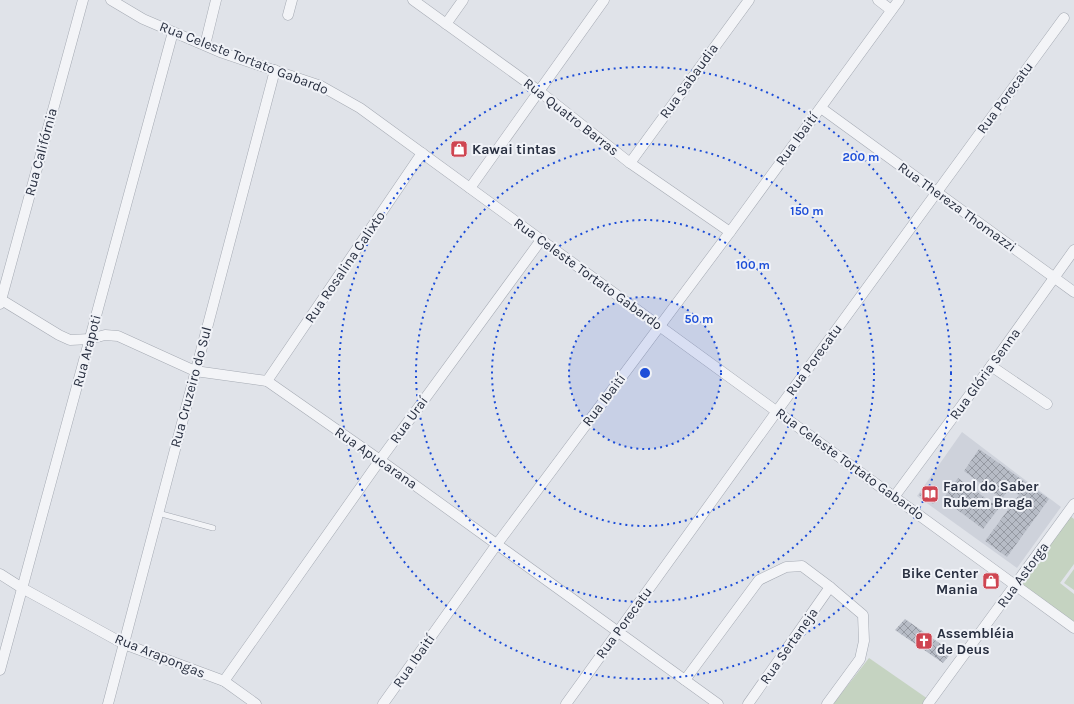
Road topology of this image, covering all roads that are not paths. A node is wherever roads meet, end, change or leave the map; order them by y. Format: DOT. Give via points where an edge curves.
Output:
graph roads {
  1 [pos="82,0"];
  2 [pos="111,0"];
  3 [pos="216,0"];
  4 [pos="292,0"];
  5 [pos="413,0"];
  6 [pos="463,0"];
  7 [pos="604,0"];
  8 [pos="749,0"];
  9 [pos="878,0"];
  10 [pos="899,0"];
  11 [pos="891,10"];
  12 [pos="288,14"];
  13 [pos="1064,18"];
  14 [pos="446,24"];
  15 [pos="173,32"];
  16 [pos="205,45"];
  17 [pos="275,70"];
  18 [pos="539,91"];
  19 [pos="821,108"];
  20 [pos="422,153"];
  21 [pos="630,163"];
  22 [pos="470,188"];
  23 [pos="936,192"];
  24 [pos="730,232"];
  25 [pos="541,240"];
  26 [pos="1074,250"];
  27 [pos="1054,277"];
  28 [pos="1074,292"];
  29 [pos="0,301"];
  30 [pos="659,326"];
  31 [pos="90,340"];
  32 [pos="991,366"];
  33 [pos="195,371"];
  34 [pos="268,381"];
  35 [pos="1047,404"];
  36 [pos="777,411"];
  37 [pos="380,460"];
  38 [pos="894,497"];
  39 [pos="1074,504"];
  40 [pos="158,513"];
  41 [pos="213,528"];
  42 [pos="497,544"];
  43 [pos="0,574"];
  44 [pos="1016,585"];
  45 [pos="830,587"];
  46 [pos="22,588"];
  47 [pos="1074,628"];
  48 [pos="618,631"];
  49 [pos="124,644"];
  50 [pos="0,670"];
  51 [pos="685,680"];
  52 [pos="224,681"];
  53 [pos="571,702"];
  54 [pos="108,704"];
  55 [pos="256,704"];
  56 [pos="383,704"];
  57 [pos="718,704"];
  58 [pos="748,704"];
  59 [pos="827,704"];
  60 [pos="928,704"];
  1 -- 29 [label="street, Rua Califórnia"];
  2 -- 15 [label="street, Rua Celeste Tortato Gabardo" via="143,19"];
  3 -- 16 [label="street"];
  4 -- 12 [label="street"];
  5 -- 14 [label="street, Rua Quatro Barras"];
  6 -- 14 [label="street"];
  7 -- 18 [label="street"];
  8 -- 21 [label="street, Rua Sabaudia"];
  9 -- 11 [label="street"];
  10 -- 11 [label="street, Rua Ibaití"];
  11 -- 19 [label="street, Rua Ibaití"];
  13 -- 23 [label="street, Rua Porecatu"];
  14 -- 18 [label="street, Rua Quatro Barras"];
  15 -- 16 [label="street, Rua Celeste Tortato Gabardo"];
  15 -- 31 [label="street, Rua Arapoti"];
  16 -- 17 [label="street, Rua Celeste Tortato Gabardo"];
  17 -- 20 [label="street, Rua Celeste Tortato Gabardo" via="321,86 360,108"];
  17 -- 33 [label="street, Rua Cruzeiro do Sul"];
  18 -- 21 [label="street, Rua Quatro Barras"];
  18 -- 22 [label="street"];
  19 -- 23 [label="street, Rua Thereza Thomazzi"];
  19 -- 24 [label="street, Rua Ibaití"];
  20 -- 22 [label="street, Rua Celeste Tortato Gabardo"];
  20 -- 34 [label="street, Rua Rosalina Calixto"];
  21 -- 24 [label="street, Rua Quatro Barras"];
  22 -- 25 [label="street, Rua Celeste Tortato Gabardo"];
  23 -- 27 [label="street, Rua Thereza Thomazzi"];
  23 -- 36 [label="street, Rua Porecatu"];
  24 -- 30 [label="street, Rua Ibaití"];
  25 -- 30 [label="street, Rua Celeste Tortato Gabardo"];
  25 -- 37 [label="street, Rua Uraí"];
  26 -- 27 [label="street, Rua Glória Senna"];
  27 -- 28 [label="street, Rua Thereza Thomazzi"];
  27 -- 32 [label="street, Rua Glória Senna"];
  29 -- 31 [label="street, Rua Apucarana" via="70,340"];
  30 -- 36 [label="street, Rua Celeste Tortato Gabardo"];
  30 -- 42 [label="street, Rua Ibaití"];
  31 -- 33 [label="street, Rua Apucarana" via="105,335 118,336"];
  31 -- 46 [label="street, Rua Arapoti"];
  32 -- 35 [label="street"];
  32 -- 38 [label="street, Rua Glória Senna"];
  33 -- 34 [label="street, Rua Apucarana"];
  33 -- 40 [label="street, Rua Cruzeiro do Sul"];
  34 -- 37 [label="street, Rua Apucarana"];
  36 -- 38 [label="street, Rua Celeste Tortato Gabardo"];
  36 -- 48 [label="street, Rua Porecatu"];
  37 -- 42 [label="street, Rua Apucarana"];
  37 -- 52 [label="street, Rua Uraí"];
  38 -- 44 [label="street, Rua Celeste Tortato Gabardo"];
  39 -- 44 [label="street, Rua Astorga"];
  40 -- 41 [label="lane"];
  40 -- 49 [label="street, Rua Cruzeiro do Sul"];
  42 -- 48 [label="street, Rua Apucarana"];
  42 -- 56 [label="street, Rua Ibaití"];
  43 -- 46 [label="street, Rua Arapongas"];
  44 -- 47 [label="street, Rua Celeste Tortato Gabardo"];
  44 -- 60 [label="street, Rua Astorga"];
  45 -- 51 [label="street" via="802,566 786,567 759,580"];
  45 -- 58 [label="street, Rua Sertaneja"];
  45 -- 59 [label="street" via="863,615 864,641 860,659"];
  46 -- 49 [label="street, Rua Arapongas"];
  46 -- 50 [label="street, Rua Arapoti"];
  48 -- 51 [label="street, Rua Apucarana"];
  48 -- 53 [label="street, Rua Porecatu"];
  49 -- 52 [label="street, Rua Arapongas"];
  49 -- 54 [label="street, Rua Cruzeiro do Sul"];
  51 -- 57 [label="street, Rua Apucarana"];
  52 -- 55 [label="street, Rua Arapongas"];
}
